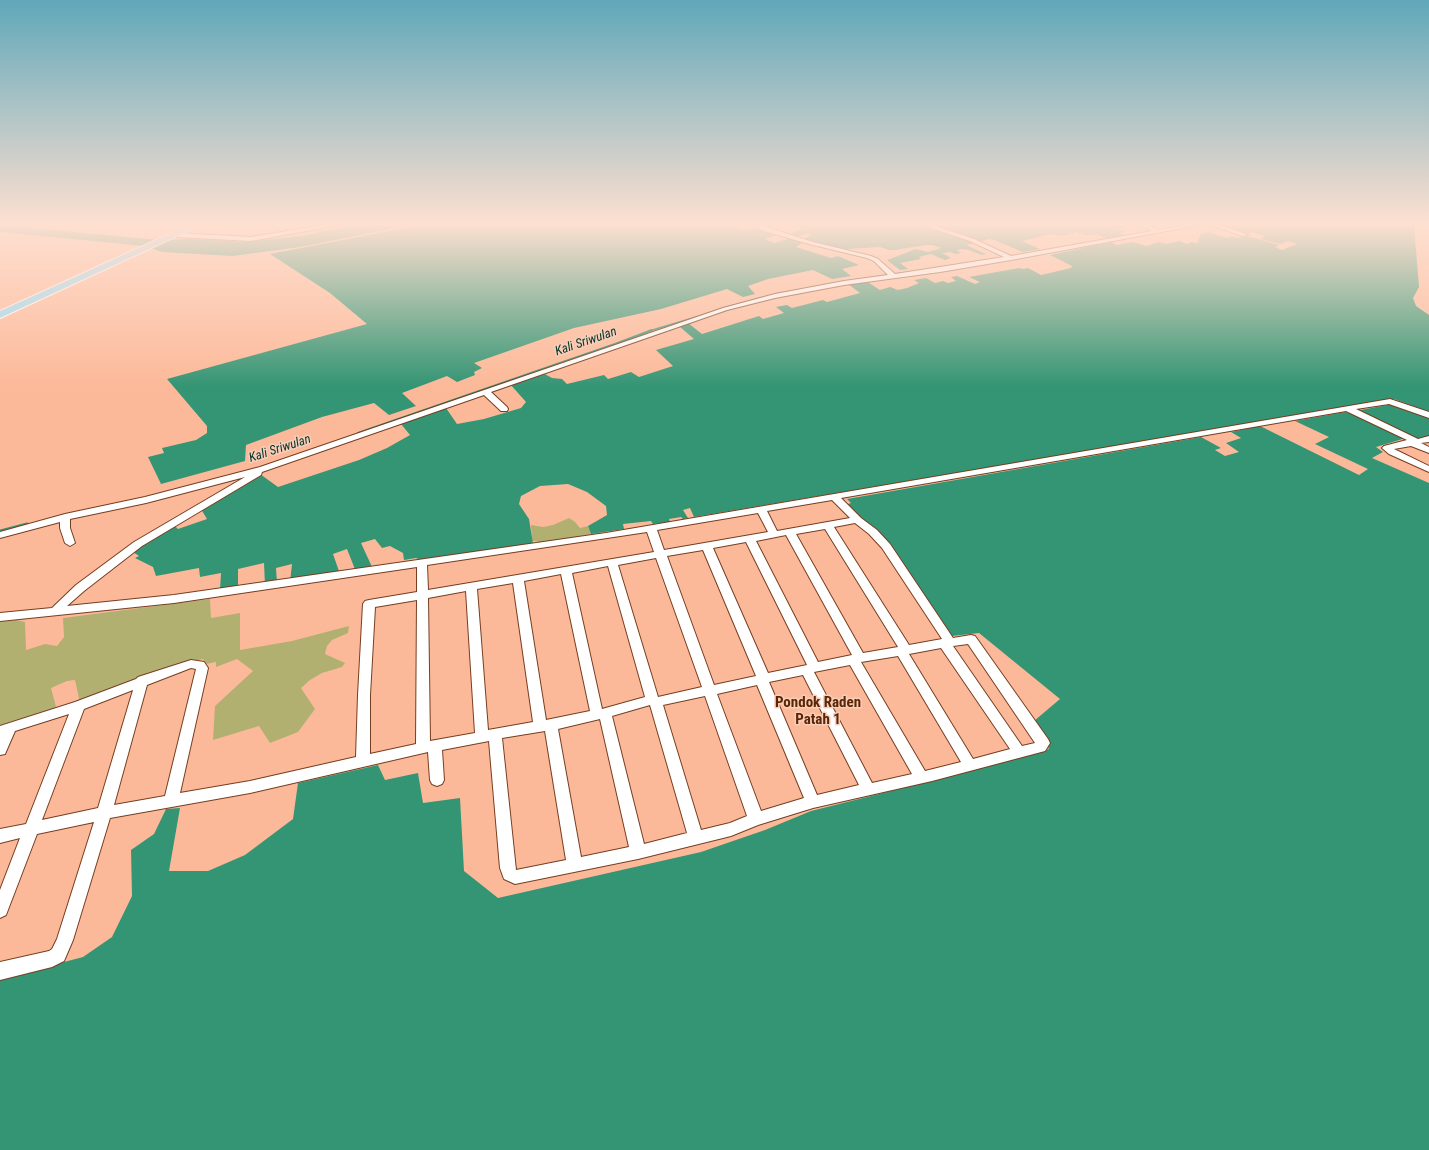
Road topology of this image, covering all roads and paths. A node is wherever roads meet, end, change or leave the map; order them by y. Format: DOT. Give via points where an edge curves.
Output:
graph roads {
  1 [pos="72,279"];
  2 [pos="78,279"];
  3 [pos="874,279"];
  4 [pos="0,310"];
  5 [pos="0,315"];
  6 [pos="485,391"];
  7 [pos="1346,408"];
  8 [pos="504,409"];
  9 [pos="1429,415"];
  10 [pos="1429,438"];
  11 [pos="1413,442"];
  12 [pos="1429,450"];
  13 [pos="263,469"];
  14 [pos="1429,469"];
  15 [pos="835,498"];
  16 [pos="760,510"];
  17 [pos="64,517"];
  18 [pos="857,520"];
  19 [pos="828,525"];
  20 [pos="650,528"];
  21 [pos="789,532"];
  22 [pos="774,534"];
  23 [pos="0,535"];
  24 [pos="749,538"];
  25 [pos="70,543"];
  26 [pos="707,546"];
  27 [pos="661,554"];
  28 [pos="612,562"];
  29 [pos="422,563"];
  30 [pos="566,570"];
  31 [pos="518,578"];
  32 [pos="471,586"];
  33 [pos="422,595"];
  34 [pos="54,612"];
  35 [pos="0,617"];
  36 [pos="947,642"];
  37 [pos="903,651"];
  38 [pos="857,659"];
  39 [pos="811,669"];
  40 [pos="763,679"];
  41 [pos="142,680"];
  42 [pos="710,691"];
  43 [pos="654,701"];
  44 [pos="79,706"];
  45 [pos="601,714"];
  46 [pos="545,725"];
  47 [pos="5,729"];
  48 [pos="488,736"];
  49 [pos="429,748"];
  50 [pos="0,750"];
  51 [pos="1019,752"];
  52 [pos="363,762"];
  53 [pos="970,765"];
  54 [pos="921,778"];
  55 [pos="437,780"];
  56 [pos="868,790"];
  57 [pos="171,802"];
  58 [pos="813,802"];
  59 [pos="104,814"];
  60 [pos="756,819"];
  61 [pos="31,830"];
  62 [pos="0,836"];
  63 [pos="696,837"];
  64 [pos="638,852"];
  65 [pos="575,865"];
  66 [pos="0,910"];
  67 [pos="0,971"];
  1 -- 4 [label="highway"];
  2 -- 5 [label="highway"];
  3 -- 6 [label="street" via="775,296 725,309"];
  6 -- 8 [label="street"];
  6 -- 13 [label="street"];
  7 -- 9 [label="street" via="1390,401"];
  7 -- 11 [label="street"];
  7 -- 15 [label="street"];
  10 -- 11 [label="street"];
  11 -- 12 [label="street"];
  11 -- 14 [label="street" via="1387,448"];
  13 -- 17 [label="street" via="146,500"];
  13 -- 34 [label="street" via="138,544 80,588"];
  15 -- 16 [label="street"];
  15 -- 18 [label="street"];
  16 -- 20 [label="street"];
  16 -- 22 [label="street"];
  17 -- 23 [label="street"];
  17 -- 25 [label="street"];
  18 -- 19 [label="street"];
  18 -- 36 [label="street" via="886,546"];
  19 -- 21 [label="street"];
  19 -- 37 [label="street"];
  20 -- 27 [label="street"];
  20 -- 29 [label="street"];
  21 -- 22 [label="street"];
  21 -- 38 [label="street"];
  22 -- 24 [label="street"];
  24 -- 26 [label="street"];
  24 -- 39 [label="street"];
  26 -- 27 [label="street"];
  26 -- 40 [label="street"];
  27 -- 28 [label="street"];
  27 -- 42 [label="street"];
  28 -- 30 [label="street"];
  28 -- 43 [label="street"];
  29 -- 33 [label="street"];
  29 -- 34 [label="street" via="174,599"];
  30 -- 31 [label="street"];
  30 -- 45 [label="street"];
  31 -- 32 [label="street"];
  31 -- 46 [label="street"];
  32 -- 33 [label="street"];
  32 -- 48 [label="street"];
  33 -- 49 [label="street"];
  33 -- 52 [label="street" via="369,604"];
  34 -- 35 [label="street"];
  36 -- 37 [label="street"];
  36 -- 51 [label="street"];
  36 -- 51 [label="street" via="971,639 1043,743 1040,747"];
  37 -- 38 [label="street"];
  37 -- 53 [label="street"];
  38 -- 39 [label="street"];
  38 -- 54 [label="street"];
  39 -- 40 [label="street"];
  39 -- 56 [label="street"];
  40 -- 42 [label="street"];
  40 -- 58 [label="street"];
  41 -- 44 [label="street"];
  41 -- 57 [label="street" via="191,664 200,665 202,668"];
  41 -- 59 [label="street"];
  42 -- 43 [label="street"];
  42 -- 60 [label="street"];
  43 -- 45 [label="street"];
  43 -- 63 [label="street"];
  44 -- 47 [label="street"];
  44 -- 61 [label="street"];
  45 -- 46 [label="street"];
  45 -- 64 [label="street"];
  46 -- 48 [label="street"];
  46 -- 65 [label="street"];
  47 -- 50 [label="street"];
  48 -- 49 [label="street"];
  48 -- 65 [label="street" via="510,874 515,877"];
  49 -- 52 [label="street"];
  49 -- 55 [label="street"];
  51 -- 53 [label="street"];
  52 -- 57 [label="street"];
  53 -- 54 [label="street"];
  54 -- 56 [label="street"];
  56 -- 58 [label="street"];
  57 -- 59 [label="street"];
  58 -- 60 [label="street"];
  59 -- 61 [label="street"];
  59 -- 67 [label="street" via="65,940 58,955 44,962"];
  60 -- 63 [label="street" via="731,829"];
  61 -- 62 [label="street"];
  61 -- 66 [label="street"];
  63 -- 64 [label="street"];
  64 -- 65 [label="street"];
}
